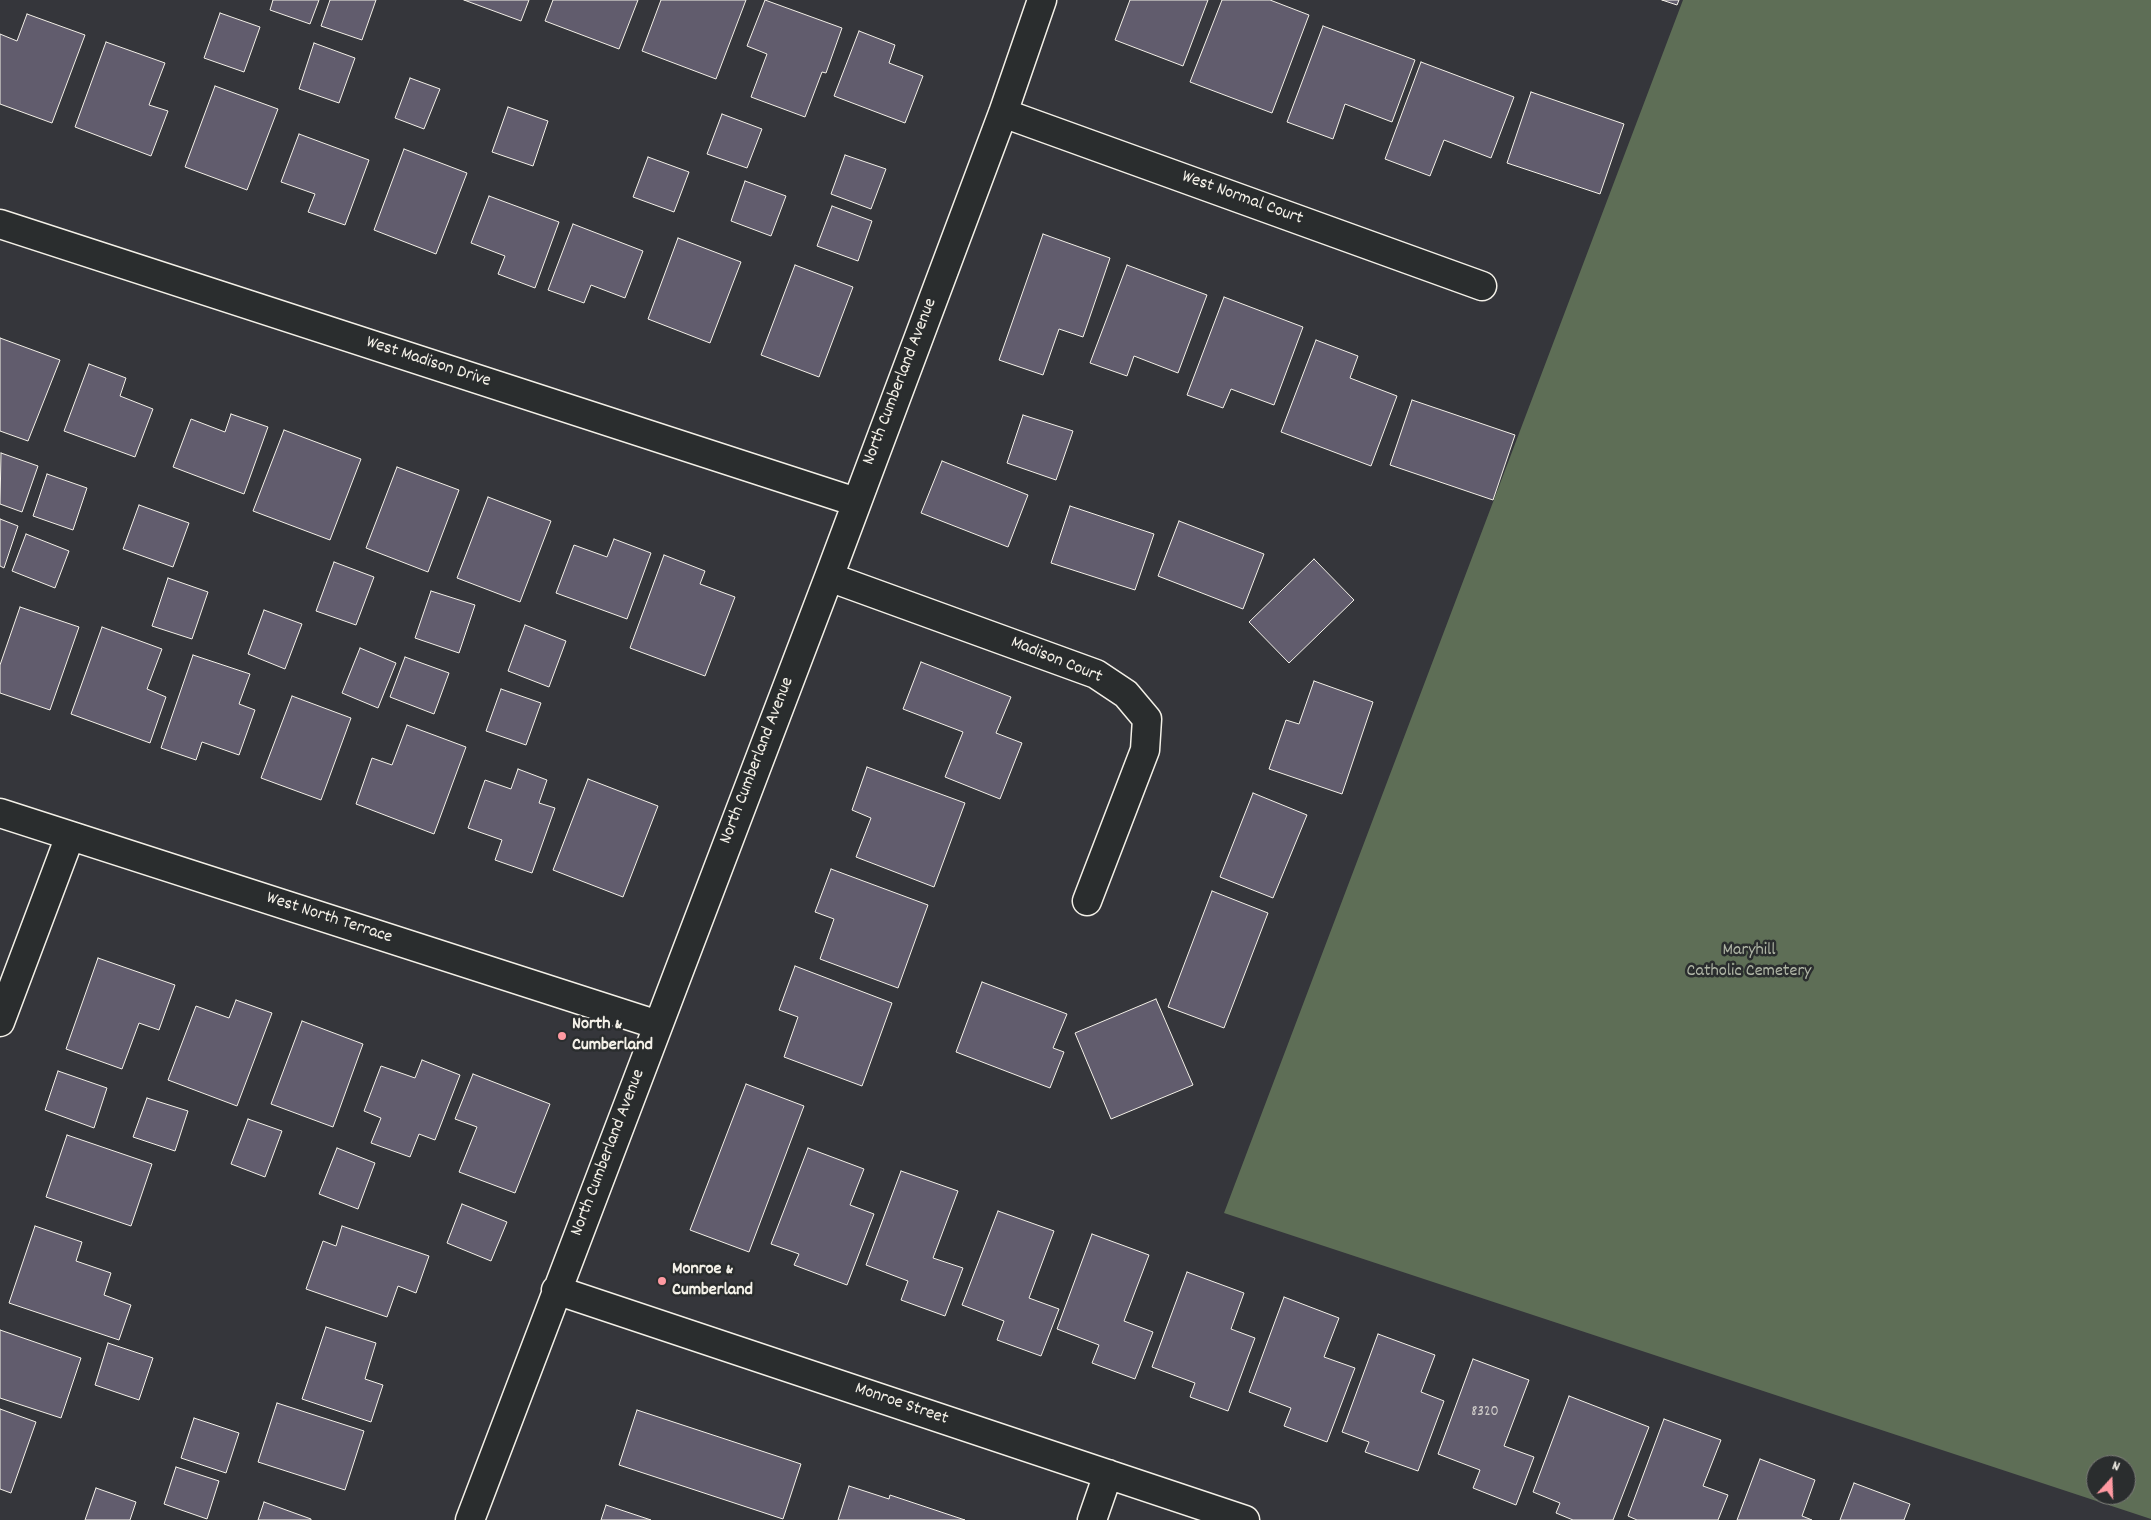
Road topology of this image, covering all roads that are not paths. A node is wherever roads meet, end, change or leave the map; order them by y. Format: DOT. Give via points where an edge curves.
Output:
graph roads {
  1 [pos="1042,0"];
  2 [pos="1003,113"];
  3 [pos="0,224"];
  4 [pos="1482,286"];
  5 [pos="856,502"];
  6 [pos="828,577"];
  7 [pos="0,813"];
  8 [pos="70,836"];
  9 [pos="1087,901"];
  10 [pos="0,1022"];
  11 [pos="658,1025"];
  12 [pos="556,1290"];
  13 [pos="1108,1474"];
  14 [pos="470,1520"];
  15 [pos="1092,1520"];
  16 [pos="1246,1520"];
  1 -- 2 [label="street, North Cumberland Avenue"];
  2 -- 4 [label="street, West Normal Court"];
  2 -- 5 [label="street, North Cumberland Avenue"];
  3 -- 5 [label="street, West Madison Drive"];
  5 -- 6 [label="street, North Cumberland Avenue"];
  6 -- 9 [label="street, Madison Court" via="1096,674 1126,694 1147,719 1145,750"];
  6 -- 11 [label="street, North Cumberland Avenue"];
  7 -- 8 [label="street, West North Terrace"];
  8 -- 10 [label="street"];
  8 -- 11 [label="street, West North Terrace"];
  11 -- 12 [label="street, North Cumberland Avenue"];
  12 -- 13 [label="street, Monroe Street"];
  12 -- 14 [label="street, North Cumberland Avenue"];
  13 -- 15 [label="street"];
  13 -- 16 [label="street, Monroe Street"];
}
